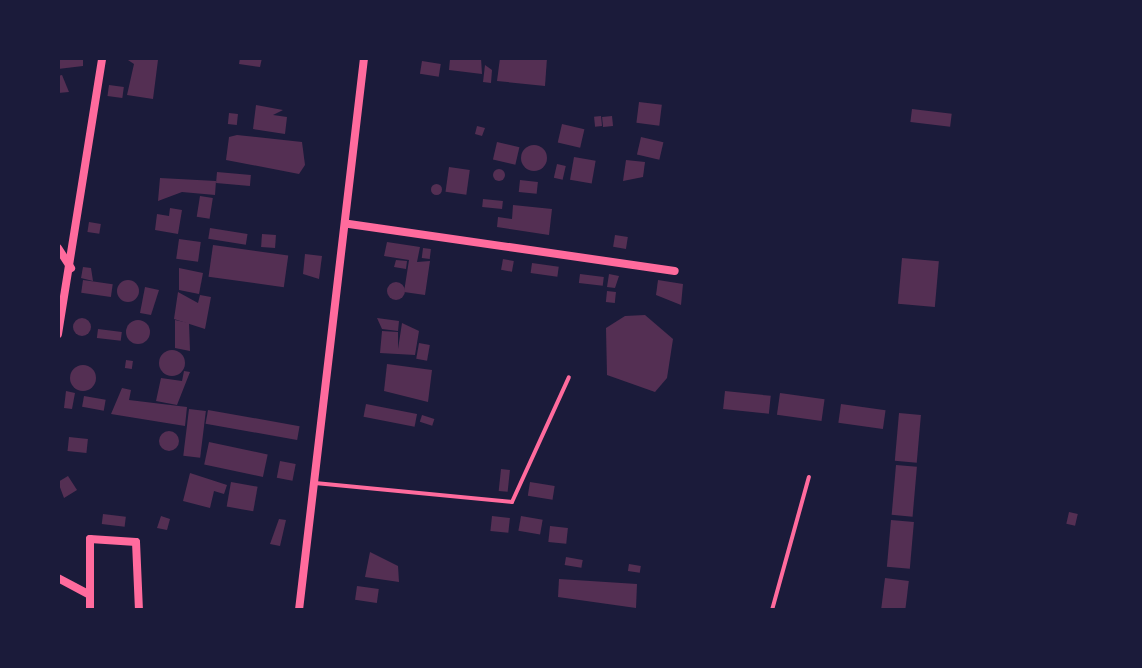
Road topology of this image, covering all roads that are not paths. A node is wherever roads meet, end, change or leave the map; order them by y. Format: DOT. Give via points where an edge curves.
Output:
graph roads {
  1 [pos="102,58"];
  2 [pos="364,58"];
  3 [pos="349,224"];
  4 [pos="58,248"];
  5 [pos="71,268"];
  6 [pos="675,271"];
  7 [pos="58,334"];
  8 [pos="569,377"];
  9 [pos="809,477"];
  10 [pos="315,483"];
  11 [pos="58,578"];
  12 [pos="90,595"];
  13 [pos="90,610"];
  14 [pos="139,610"];
  15 [pos="299,610"];
  16 [pos="772,610"];
  1 -- 5 [label="street"];
  2 -- 3 [label="street"];
  3 -- 6 [label="street"];
  3 -- 10 [label="street"];
  4 -- 5 [label="street"];
  5 -- 7 [label="street"];
  8 -- 10 [label="lane" via="512,502"];
  9 -- 16 [label="lane"];
  10 -- 15 [label="street"];
  11 -- 12 [label="street"];
  12 -- 13 [label="street"];
  12 -- 14 [label="street" via="85,540 136,542"];
}
